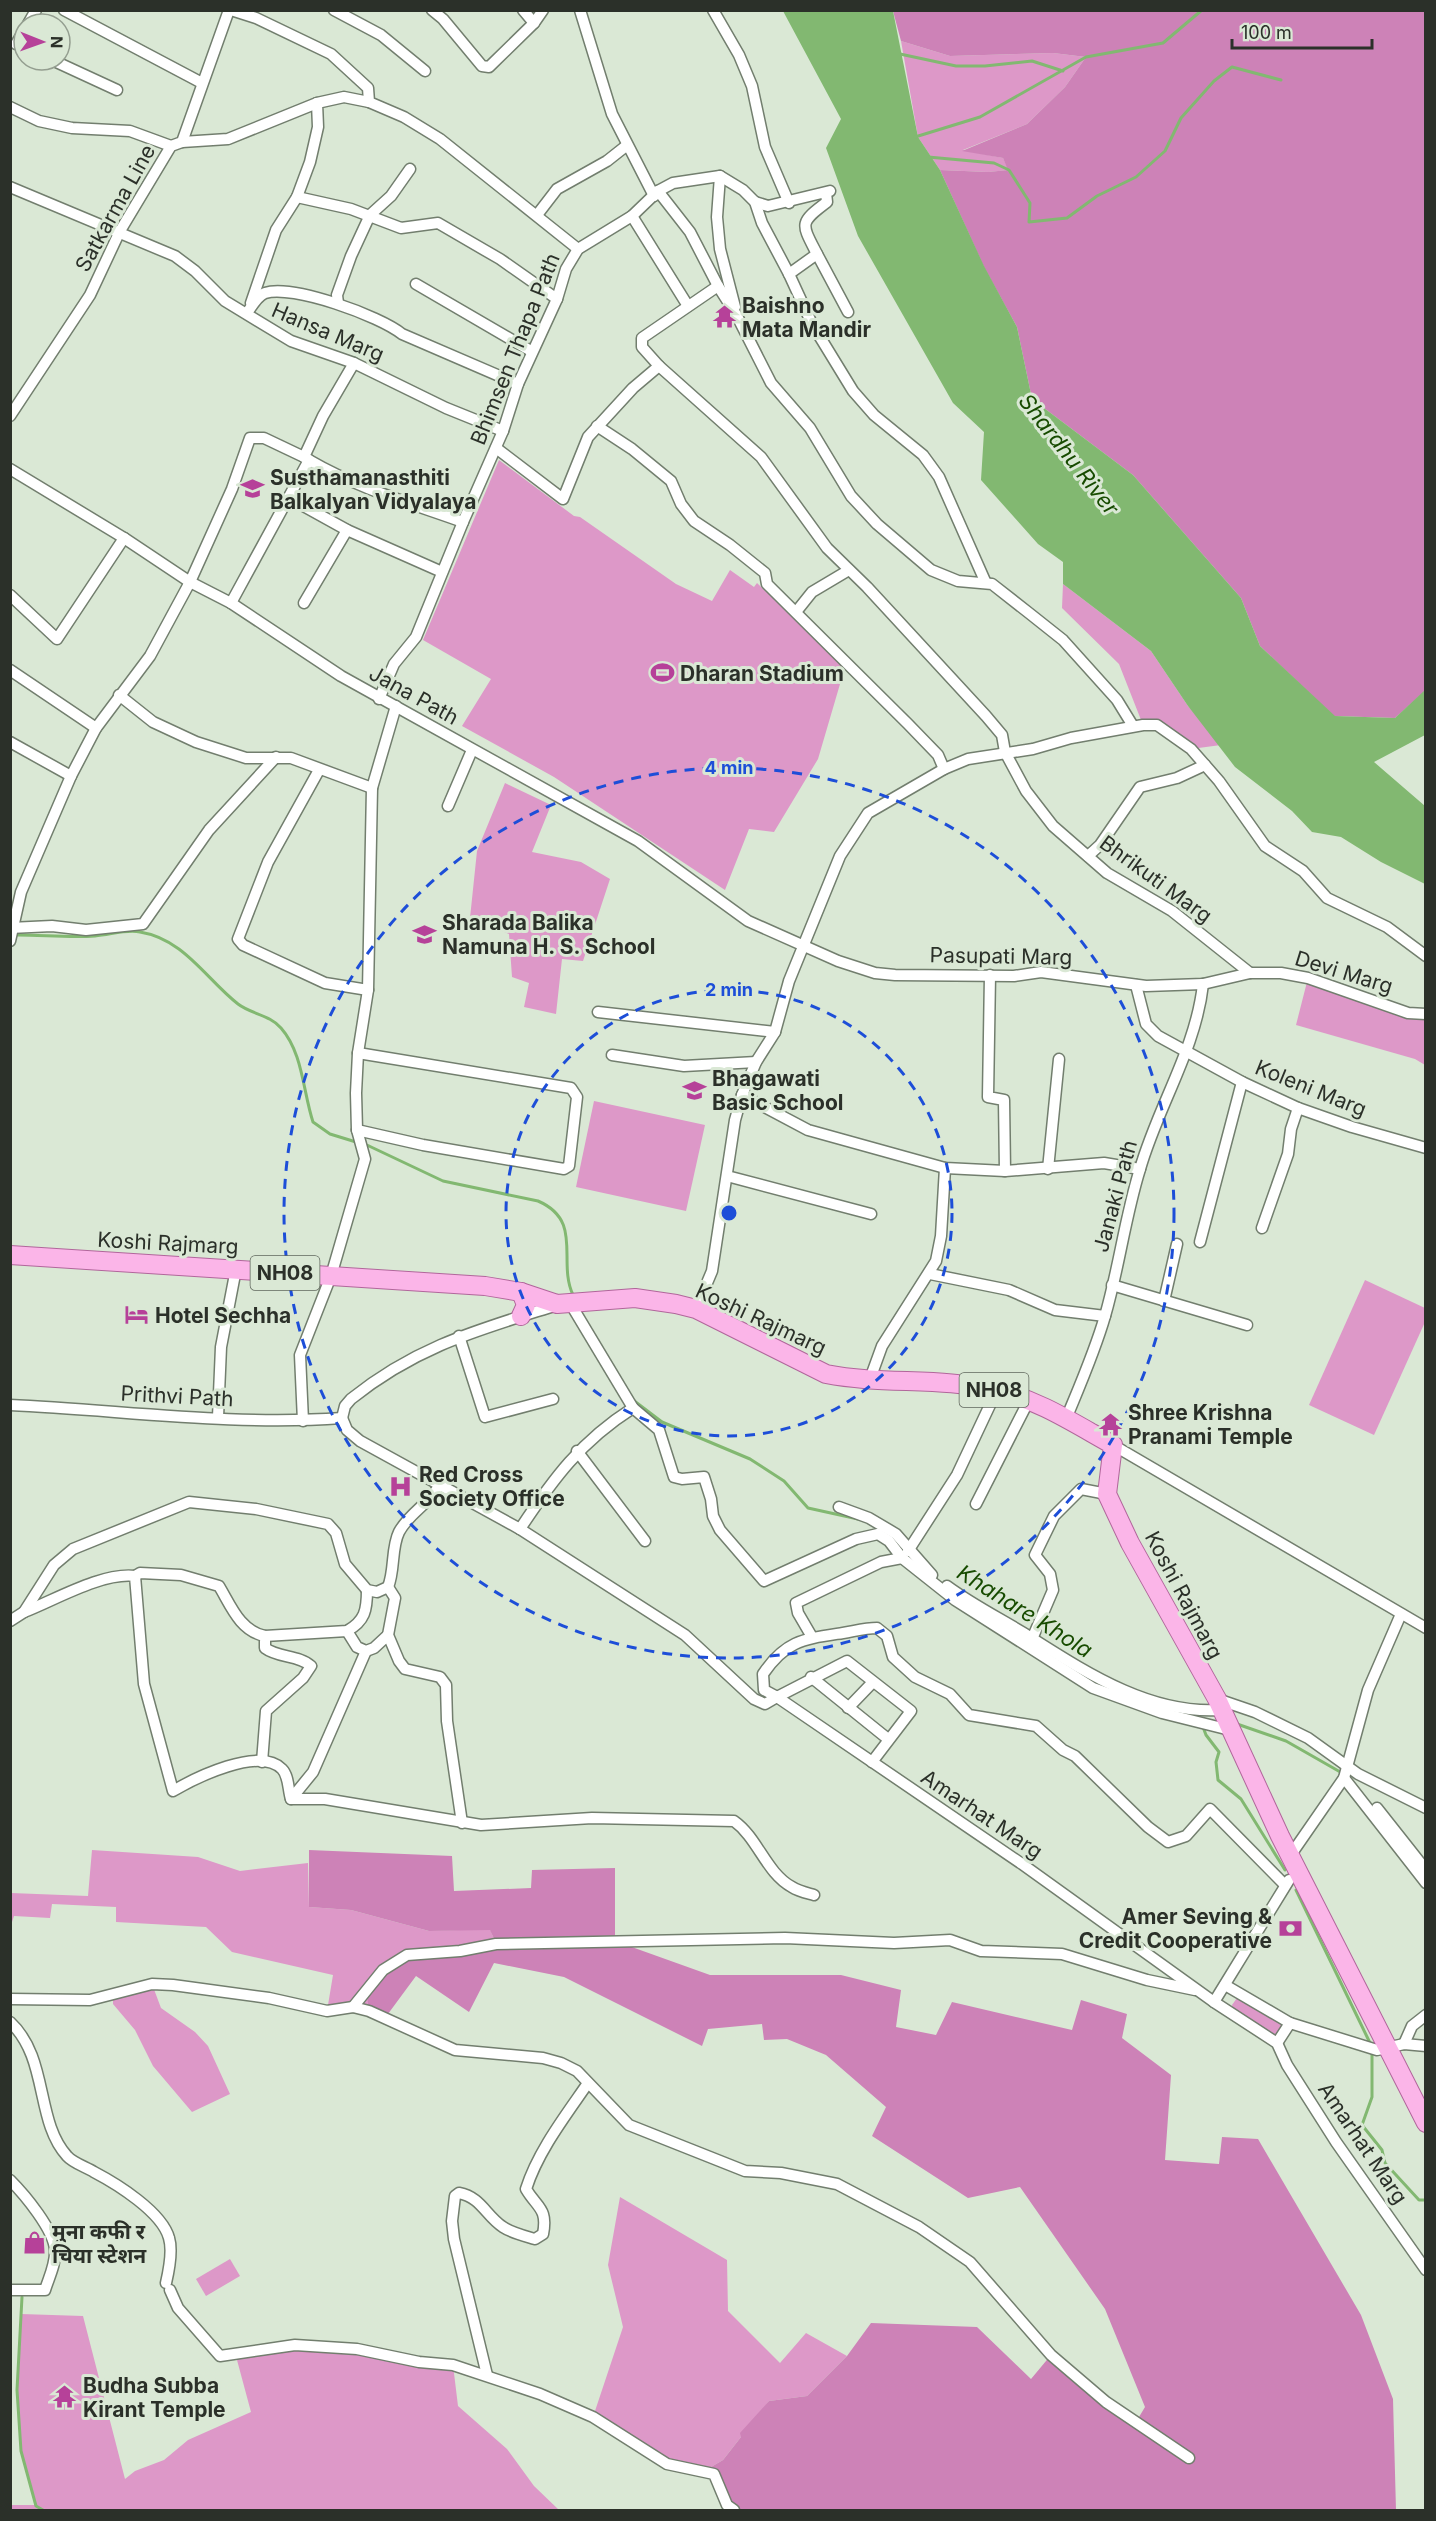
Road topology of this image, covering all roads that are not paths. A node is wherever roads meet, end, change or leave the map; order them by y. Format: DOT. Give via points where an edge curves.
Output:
graph roads {
  1 [pos="64,10"];
  2 [pos="230,10"];
  3 [pos="334,10"];
  4 [pos="432,10"];
  5 [pos="523,10"];
  6 [pos="543,10"];
  7 [pos="580,10"];
  8 [pos="713,10"];
  9 [pos="534,23"];
  10 [pos="72,69"];
  11 [pos="425,71"];
  12 [pos="202,83"];
  13 [pos="117,90"];
  14 [pos="369,102"];
  15 [pos="317,103"];
  16 [pos="10,107"];
  17 [pos="177,144"];
  18 [pos="626,146"];
  19 [pos="410,169"];
  20 [pos="714,176"];
  21 [pos="10,187"];
  22 [pos="656,193"];
  23 [pos="297,197"];
  24 [pos="755,202"];
  25 [pos="789,203"];
  26 [pos="370,215"];
  27 [pos="537,215"];
  28 [pos="632,216"];
  29 [pos="120,231"];
  30 [pos="578,249"];
  31 [pos="817,254"];
  32 [pos="789,274"];
  33 [pos="416,284"];
  34 [pos="718,286"];
  35 [pos="556,299"];
  36 [pos="338,303"];
  37 [pos="688,306"];
  38 [pos="848,312"];
  39 [pos="248,313"];
  40 [pos="737,316"];
  41 [pos="531,351"];
  42 [pos="354,363"];
  43 [pos="659,366"];
  44 [pos="518,384"];
  45 [pos="10,416"];
  46 [pos="597,426"];
  47 [pos="503,431"];
  48 [pos="496,448"];
  49 [pos="306,458"];
  50 [pos="10,469"];
  51 [pos="289,498"];
  52 [pos="463,522"];
  53 [pos="347,531"];
  54 [pos="124,538"];
  55 [pos="849,570"];
  56 [pos="442,572"];
  57 [pos="985,581"];
  58 [pos="190,582"];
  59 [pos="10,595"];
  60 [pos="231,603"];
  61 [pos="304,603"];
  62 [pos="796,612"];
  63 [pos="10,670"];
  64 [pos="119,695"];
  65 [pos="380,699"];
  66 [pos="396,706"];
  67 [pos="1133,726"];
  68 [pos="96,728"];
  69 [pos="10,742"];
  70 [pos="472,750"];
  71 [pos="1005,752"];
  72 [pos="276,757"];
  73 [pos="1204,765"];
  74 [pos="944,769"];
  75 [pos="319,770"];
  76 [pos="71,776"];
  77 [pos="372,788"];
  78 [pos="448,806"];
  79 [pos="1088,856"];
  80 [pos="12,928"];
  81 [pos="10,941"];
  82 [pos="803,946"];
  83 [pos="1425,956"];
  84 [pos="1250,973"];
  85 [pos="990,975"];
  86 [pos="1203,984"];
  87 [pos="1136,985"];
  88 [pos="368,990"];
  89 [pos="598,1012"];
  90 [pos="1425,1014"];
  91 [pos="775,1032"];
  92 [pos="1187,1050"];
  93 [pos="358,1053"];
  94 [pos="612,1054"];
  95 [pos="1059,1059"];
  96 [pos="756,1062"];
  97 [pos="1242,1082"];
  98 [pos="742,1095"];
  99 [pos="1298,1108"];
  100 [pos="357,1133"];
  101 [pos="1425,1149"];
  102 [pos="945,1168"];
  103 [pos="1048,1169"];
  104 [pos="1140,1169"];
  105 [pos="1005,1171"];
  106 [pos="727,1176"];
  107 [pos="871,1214"];
  108 [pos="1262,1228"];
  109 [pos="1200,1242"];
  110 [pos="1177,1244"];
  111 [pos="10,1255"];
  112 [pos="236,1269"];
  113 [pos="930,1274"];
  114 [pos="332,1276"];
  115 [pos="1112,1285"];
  116 [pos="521,1292"];
  117 [pos="1164,1301"];
  118 [pos="570,1303"];
  119 [pos="696,1309"];
  120 [pos="521,1316"];
  121 [pos="1105,1316"];
  122 [pos="1247,1325"];
  123 [pos="459,1336"];
  124 [pos="870,1378"];
  125 [pos="997,1390"];
  126 [pos="553,1399"];
  127 [pos="1029,1400"];
  128 [pos="10,1405"];
  129 [pos="633,1408"];
  130 [pos="218,1417"];
  131 [pos="342,1418"];
  132 [pos="1066,1419"];
  133 [pos="303,1420"];
  134 [pos="1113,1445"];
  135 [pos="577,1451"];
  136 [pos="439,1486"];
  137 [pos="1107,1494"];
  138 [pos="976,1503"];
  139 [pos="839,1507"];
  140 [pos="520,1529"];
  141 [pos="645,1541"];
  142 [pos="907,1553"];
  143 [pos="135,1576"];
  144 [pos="388,1587"];
  145 [pos="368,1590"];
  146 [pos="24,1612"];
  147 [pos="1401,1614"];
  148 [pos="10,1621"];
  149 [pos="1425,1628"];
  150 [pos="347,1631"];
  151 [pos="388,1635"];
  152 [pos="265,1636"];
  153 [pos="812,1637"];
  154 [pos="1032,1639"];
  155 [pos="366,1651"];
  156 [pos="811,1677"];
  157 [pos="873,1682"];
  158 [pos="777,1697"];
  159 [pos="848,1708"];
  160 [pos="1224,1716"];
  161 [pos="888,1739"];
  162 [pos="262,1762"];
  163 [pos="872,1762"];
  164 [pos="1345,1771"];
  165 [pos="291,1799"];
  166 [pos="1377,1808"];
  167 [pos="1425,1808"];
  168 [pos="462,1823"];
  169 [pos="1294,1863"];
  170 [pos="1425,1870"];
  171 [pos="1425,1883"];
  172 [pos="1285,1885"];
  173 [pos="814,1895"];
  174 [pos="1225,1985"];
  175 [pos="1202,1992"];
  176 [pos="10,1999"];
  177 [pos="1214,2002"];
  178 [pos="353,2007"];
  179 [pos="1425,2015"];
  180 [pos="10,2022"];
  181 [pos="1290,2023"];
  182 [pos="1277,2043"];
  183 [pos="1425,2046"];
  184 [pos="1383,2047"];
  185 [pos="588,2083"];
  186 [pos="1425,2123"];
  187 [pos="10,2180"];
  188 [pos="1425,2270"];
  189 [pos="10,2290"];
  190 [pos="487,2375"];
  191 [pos="1189,2458"];
  192 [pos="734,2511"];
  1 -- 12 [label="street"];
  2 -- 12 [label="street, Satkarma Line"];
  2 -- 14 [label="street" via="256,18 331,54 368,88"];
  3 -- 11 [label="street" via="381,35"];
  4 -- 9 [label="street" via="482,66 489,67"];
  5 -- 9 [label="street"];
  6 -- 9 [label="street"];
  7 -- 18 [label="street" via="612,114"];
  8 -- 25 [label="street" via="748,76 765,147"];
  10 -- 13 [label="street"];
  12 -- 17 [label="street, Satkarma Line"];
  14 -- 15 [label="street" via="344,97"];
  14 -- 27 [label="street" via="440,139"];
  15 -- 17 [label="street" via="228,139"];
  15 -- 23 [label="street" via="318,126"];
  16 -- 17 [label="street" via="39,121 72,128 130,131"];
  17 -- 29 [label="street, Satkarma Line"];
  18 -- 22 [label="street"];
  18 -- 27 [label="street" via="557,189"];
  19 -- 26 [label="street" via="391,196"];
  20 -- 22 [label="street, Bhimsen Thapa Path" via="673,183"];
  20 -- 24 [label="street" via="743,190"];
  20 -- 40 [label="street" via="720,249"];
  21 -- 29 [label="street, Hansa Marg"];
  22 -- 28 [label="street, Bhimsen Thapa Path"];
  22 -- 34 [label="street" via="690,232"];
  23 -- 26 [label="street"];
  23 -- 39 [label="street" via="276,230"];
  24 -- 25 [label="street" via="768,206"];
  24 -- 32 [label="street"];
  25 -- 31 [label="street" via="829,191 827,202 804,224"];
  26 -- 35 [label="street" via="401,228 438,223"];
  26 -- 36 [label="street" via="351,256"];
  27 -- 30 [label="street"];
  28 -- 30 [label="street, Bhimsen Thapa Path"];
  28 -- 37 [label="street"];
  29 -- 39 [label="street, Hansa Marg" via="175,256 225,301"];
  29 -- 45 [label="street, Satkarma Line" via="90,295"];
  30 -- 35 [label="street, Bhimsen Thapa Path"];
  31 -- 32 [label="street"];
  31 -- 38 [label="street"];
  32 -- 57 [label="street" via="804,311 853,391 874,415 924,455 939,477"];
  33 -- 41 [label="street"];
  34 -- 37 [label="street"];
  34 -- 40 [label="street"];
  35 -- 41 [label="street, Bhimsen Thapa Path"];
  36 -- 39 [label="street" via="276,291 262,294"];
  36 -- 44 [label="street"];
  37 -- 43 [label="street, Bhrikuti Marg" via="642,338 642,347"];
  39 -- 42 [label="street, Hansa Marg" via="291,341"];
  40 -- 57 [label="street" via="771,383 810,428 851,496 870,517 931,570 958,581"];
  41 -- 44 [label="street, Bhimsen Thapa Path"];
  42 -- 47 [label="street, Hansa Marg"];
  42 -- 49 [label="street" via="323,416"];
  43 -- 46 [label="street"];
  43 -- 55 [label="street, Bhrikuti Marg" via="761,457 809,526"];
  44 -- 47 [label="street, Bhimsen Thapa Path"];
  46 -- 48 [label="street" via="581,450 563,499"];
  46 -- 62 [label="street" via="671,481 694,522 730,544 765,573 767,584"];
  47 -- 48 [label="street, Bhimsen Thapa Path"];
  48 -- 52 [label="street, Bhimsen Thapa Path"];
  49 -- 51 [label="street"];
  49 -- 52 [label="street" via="369,489"];
  49 -- 58 [label="street" via="264,438 250,438"];
  50 -- 54 [label="street, Jana Path"];
  51 -- 53 [label="street"];
  51 -- 60 [label="street"];
  52 -- 56 [label="street, Bhimsen Thapa Path"];
  53 -- 56 [label="street"];
  53 -- 61 [label="street"];
  54 -- 58 [label="street, Jana Path"];
  54 -- 59 [label="street" via="57,639"];
  55 -- 62 [label="street" via="812,592"];
  55 -- 71 [label="street, Bhrikuti Marg" via="986,716 1002,735"];
  56 -- 65 [label="street, Bhimsen Thapa Path" via="416,637 394,664"];
  57 -- 67 [label="street" via="1063,640 1117,700"];
  58 -- 60 [label="street, Jana Path"];
  58 -- 64 [label="street" via="150,656"];
  60 -- 65 [label="street, Jana Path"];
  62 -- 74 [label="street" via="938,756"];
  63 -- 68 [label="street"];
  64 -- 68 [label="street"];
  64 -- 72 [label="street" via="153,722 196,742 246,759"];
  65 -- 66 [label="street, Jana Path"];
  66 -- 70 [label="street, Jana Path"];
  66 -- 77 [label="street"];
  67 -- 71 [label="street"];
  67 -- 73 [label="street" via="1156,725 1191,749"];
  68 -- 76 [label="street"];
  69 -- 76 [label="street"];
  70 -- 78 [label="street"];
  70 -- 82 [label="street, Jana Path" via="612,825 748,921"];
  71 -- 74 [label="street" via="968,759"];
  71 -- 79 [label="street, Bhrikuti Marg" via="1038,809"];
  72 -- 75 [label="street" via="291,758"];
  72 -- 80 [label="street" via="209,830 143,924 86,930 52,926"];
  73 -- 79 [label="street" via="1177,778 1140,787"];
  73 -- 83 [label="street" via="1265,846 1303,871 1327,898 1387,927"];
  74 -- 82 [label="street" via="868,813 840,856"];
  75 -- 77 [label="street"];
  75 -- 88 [label="street" via="268,862 238,939 243,945 325,983"];
  76 -- 80 [label="street" via="21,892"];
  77 -- 88 [label="street"];
  79 -- 84 [label="street, Bhrikuti Marg" via="1107,873 1172,911"];
  80 -- 81 [label="street"];
  82 -- 85 [label="street, Pasupati Marg" via="874,973"];
  82 -- 91 [label="street"];
  84 -- 86 [label="street"];
  84 -- 90 [label="street, Devi Marg" via="1308,978 1390,1007"];
  85 -- 87 [label="street, Pasupati Marg" via="1050,973"];
  85 -- 105 [label="street" via="988,1097 1004,1100"];
  86 -- 87 [label="street, Pasupati Marg"];
  86 -- 92 [label="street, Janaki Path" via="1200,1010"];
  87 -- 92 [label="street, Koleni Marg" via="1146,1024 1158,1036"];
  88 -- 93 [label="street"];
  89 -- 91 [label="street"];
  91 -- 96 [label="street"];
  92 -- 97 [label="street, Koleni Marg"];
  92 -- 104 [label="street, Janaki Path" via="1158,1115"];
  93 -- 100 [label="street"];
  93 -- 100 [label="street" via="571,1088 577,1097 569,1166 564,1169"];
  94 -- 96 [label="street" via="684,1066"];
  95 -- 103 [label="street"];
  96 -- 98 [label="street"];
  97 -- 99 [label="street, Koleni Marg"];
  97 -- 109 [label="street"];
  98 -- 102 [label="street" via="808,1130"];
  98 -- 106 [label="street"];
  99 -- 101 [label="street, Koleni Marg"];
  99 -- 108 [label="street" via="1288,1154"];
  100 -- 114 [label="street" via="363,1149 363,1171"];
  102 -- 105 [label="street"];
  102 -- 113 [label="street" via="941,1236"];
  103 -- 104 [label="street" via="1104,1163"];
  103 -- 105 [label="street"];
  104 -- 115 [label="street, Janaki Path"];
  106 -- 107 [label="street"];
  106 -- 119 [label="street" via="712,1270"];
  110 -- 117 [label="street"];
  111 -- 112 [label="main road, Koshi Rajmarg / NH08"];
  112 -- 114 [label="main road, Koshi Rajmarg / NH08"];
  112 -- 130 [label="street" via="221,1347"];
  113 -- 121 [label="street" via="1008,1290 1055,1310"];
  113 -- 124 [label="street" via="882,1346"];
  114 -- 116 [label="main road, Koshi Rajmarg / NH08"];
  114 -- 133 [label="street" via="300,1355"];
  115 -- 117 [label="street"];
  115 -- 121 [label="street, Janaki Path"];
  116 -- 118 [label="main road, Koshi Rajmarg / NH08"];
  116 -- 120 [label="main road" via="526,1305"];
  117 -- 122 [label="street"];
  118 -- 119 [label="main road, Koshi Rajmarg / NH08" via="655,1299"];
  118 -- 120 [label="street"];
  118 -- 129 [label="street"];
  119 -- 124 [label="main road, Koshi Rajmarg / NH08" via="826,1374"];
  120 -- 123 [label="street"];
  121 -- 132 [label="street, Janaki Path"];
  123 -- 126 [label="street" via="485,1417"];
  123 -- 131 [label="street" via="420,1352 369,1384 345,1406"];
  124 -- 125 [label="main road, Koshi Rajmarg / NH08"];
  125 -- 127 [label="main road, Koshi Rajmarg / NH08"];
  125 -- 142 [label="street" via="957,1475"];
  127 -- 132 [label="main road, Koshi Rajmarg / NH08"];
  127 -- 138 [label="street"];
  128 -- 130 [label="street, Prithvi Path"];
  129 -- 135 [label="street"];
  129 -- 142 [label="street" via="659,1430 674,1477 704,1477 720,1530 764,1581 856,1539 878,1534"];
  130 -- 133 [label="street, Prithvi Path"];
  131 -- 133 [label="street, Prithvi Path"];
  131 -- 136 [label="street" via="347,1430 360,1441"];
  132 -- 134 [label="main road, Koshi Rajmarg / NH08"];
  134 -- 137 [label="main road"];
  134 -- 147 [label="street"];
  135 -- 140 [label="street" via="554,1477"];
  135 -- 141 [label="street"];
  136 -- 140 [label="street"];
  136 -- 144 [label="street" via="398,1534"];
  137 -- 154 [label="street" via="1081,1489 1054,1516 1035,1555 1050,1574 1053,1590"];
  137 -- 160 [label="main road, Koshi Rajmarg"];
  139 -- 142 [label="street" via="870,1518 896,1534"];
  140 -- 158 [label="street" via="685,1635 754,1699 765,1704"];
  142 -- 153 [label="street" via="796,1603"];
  142 -- 154 [label="street" via="946,1586"];
  142 -- 160 [label="street" via="955,1600 1094,1688 1162,1713"];
  143 -- 146 [label="street" via="122,1575 94,1583"];
  143 -- 152 [label="street" via="181,1575 219,1586 251,1633"];
  143 -- 162 [label="street" via="144,1684 173,1791 200,1775 234,1764"];
  144 -- 145 [label="street" via="377,1592"];
  144 -- 151 [label="street" via="395,1598"];
  145 -- 146 [label="street" via="345,1564 336,1533 328,1524 256,1509 189,1502 73,1549 54,1565"];
  145 -- 150 [label="street" via="367,1609 359,1624"];
  146 -- 148 [label="street"];
  147 -- 149 [label="street"];
  147 -- 164 [label="street" via="1368,1690"];
  150 -- 152 [label="street"];
  150 -- 155 [label="street" via="357,1647"];
  151 -- 155 [label="street"];
  151 -- 168 [label="street" via="405,1669 440,1677 446,1685 447,1721"];
  152 -- 162 [label="street" via="265,1648 274,1655 311,1666 266,1711"];
  153 -- 158 [label="street" via="791,1644 776,1655 763,1674 764,1690"];
  153 -- 172 [label="street" via="876,1628 887,1636 893,1657 915,1677 950,1694 969,1715 1036,1726 1075,1756 1168,1842 1186,1836 1210,1809"];
  154 -- 160 [label="street" via="1073,1666 1132,1693"];
  155 -- 165 [label="street" via="313,1772"];
  156 -- 157 [label="street" via="847,1661"];
  156 -- 158 [label="street"];
  156 -- 159 [label="street"];
  157 -- 159 [label="street"];
  157 -- 161 [label="street" via="911,1711"];
  158 -- 163 [label="street, Amarhat Marg"];
  159 -- 161 [label="street"];
  160 -- 164 [label="street" via="1255,1712 1308,1738"];
  160 -- 169 [label="main road, Koshi Rajmarg"];
  161 -- 163 [label="street"];
  162 -- 165 [label="street" via="280,1766 286,1773"];
  163 -- 175 [label="street, Amarhat Marg"];
  164 -- 167 [label="street"];
  164 -- 169 [label="street"];
  164 -- 171 [label="street"];
  165 -- 168 [label="street" via="325,1799"];
  166 -- 170 [label="street"];
  168 -- 173 [label="street" via="482,1826 592,1818 734,1821 744,1828 778,1876 792,1887"];
  169 -- 172 [label="street"];
  169 -- 184 [label="main road, Koshi Rajmarg"];
  172 -- 174 [label="street"];
  174 -- 177 [label="street"];
  174 -- 181 [label="street"];
  175 -- 177 [label="street, Amarhat Marg"];
  175 -- 178 [label="street" via="1062,1954 981,1951 950,1940 615,1941 496,1944 407,1955 383,1970"];
  176 -- 178 [label="street" via="90,2000 152,1984 269,1998 327,2011"];
  177 -- 182 [label="street, Amarhat Marg"];
  178 -- 185 [label="street" via="456,2049 561,2063 577,2071"];
  179 -- 184 [label="street"];
  180 -- 190 [label="street" via="29,2046 55,2140 68,2158 130,2194 161,2222 170,2243 168,2287 178,2308 220,2356 295,2346 357,2349 453,2365"];
  181 -- 182 [label="street"];
  181 -- 184 [label="street"];
  182 -- 188 [label="street, Amarhat Marg" via="1336,2142"];
  183 -- 184 [label="street"];
  184 -- 186 [label="main road, Koshi Rajmarg"];
  185 -- 190 [label="street" via="550,2140 526,2188 542,2209 546,2220 543,2234 535,2239 503,2228 468,2194 455,2196 454,2239"];
  185 -- 191 [label="street" via="629,2125 745,2171 837,2184 919,2227 970,2262 1067,2369 1106,2402"];
  187 -- 189 [label="street" via="39,2215 55,2248 55,2261 45,2290"];
  190 -- 192 [label="street" via="593,2418 667,2464 714,2474 727,2505"];
}
